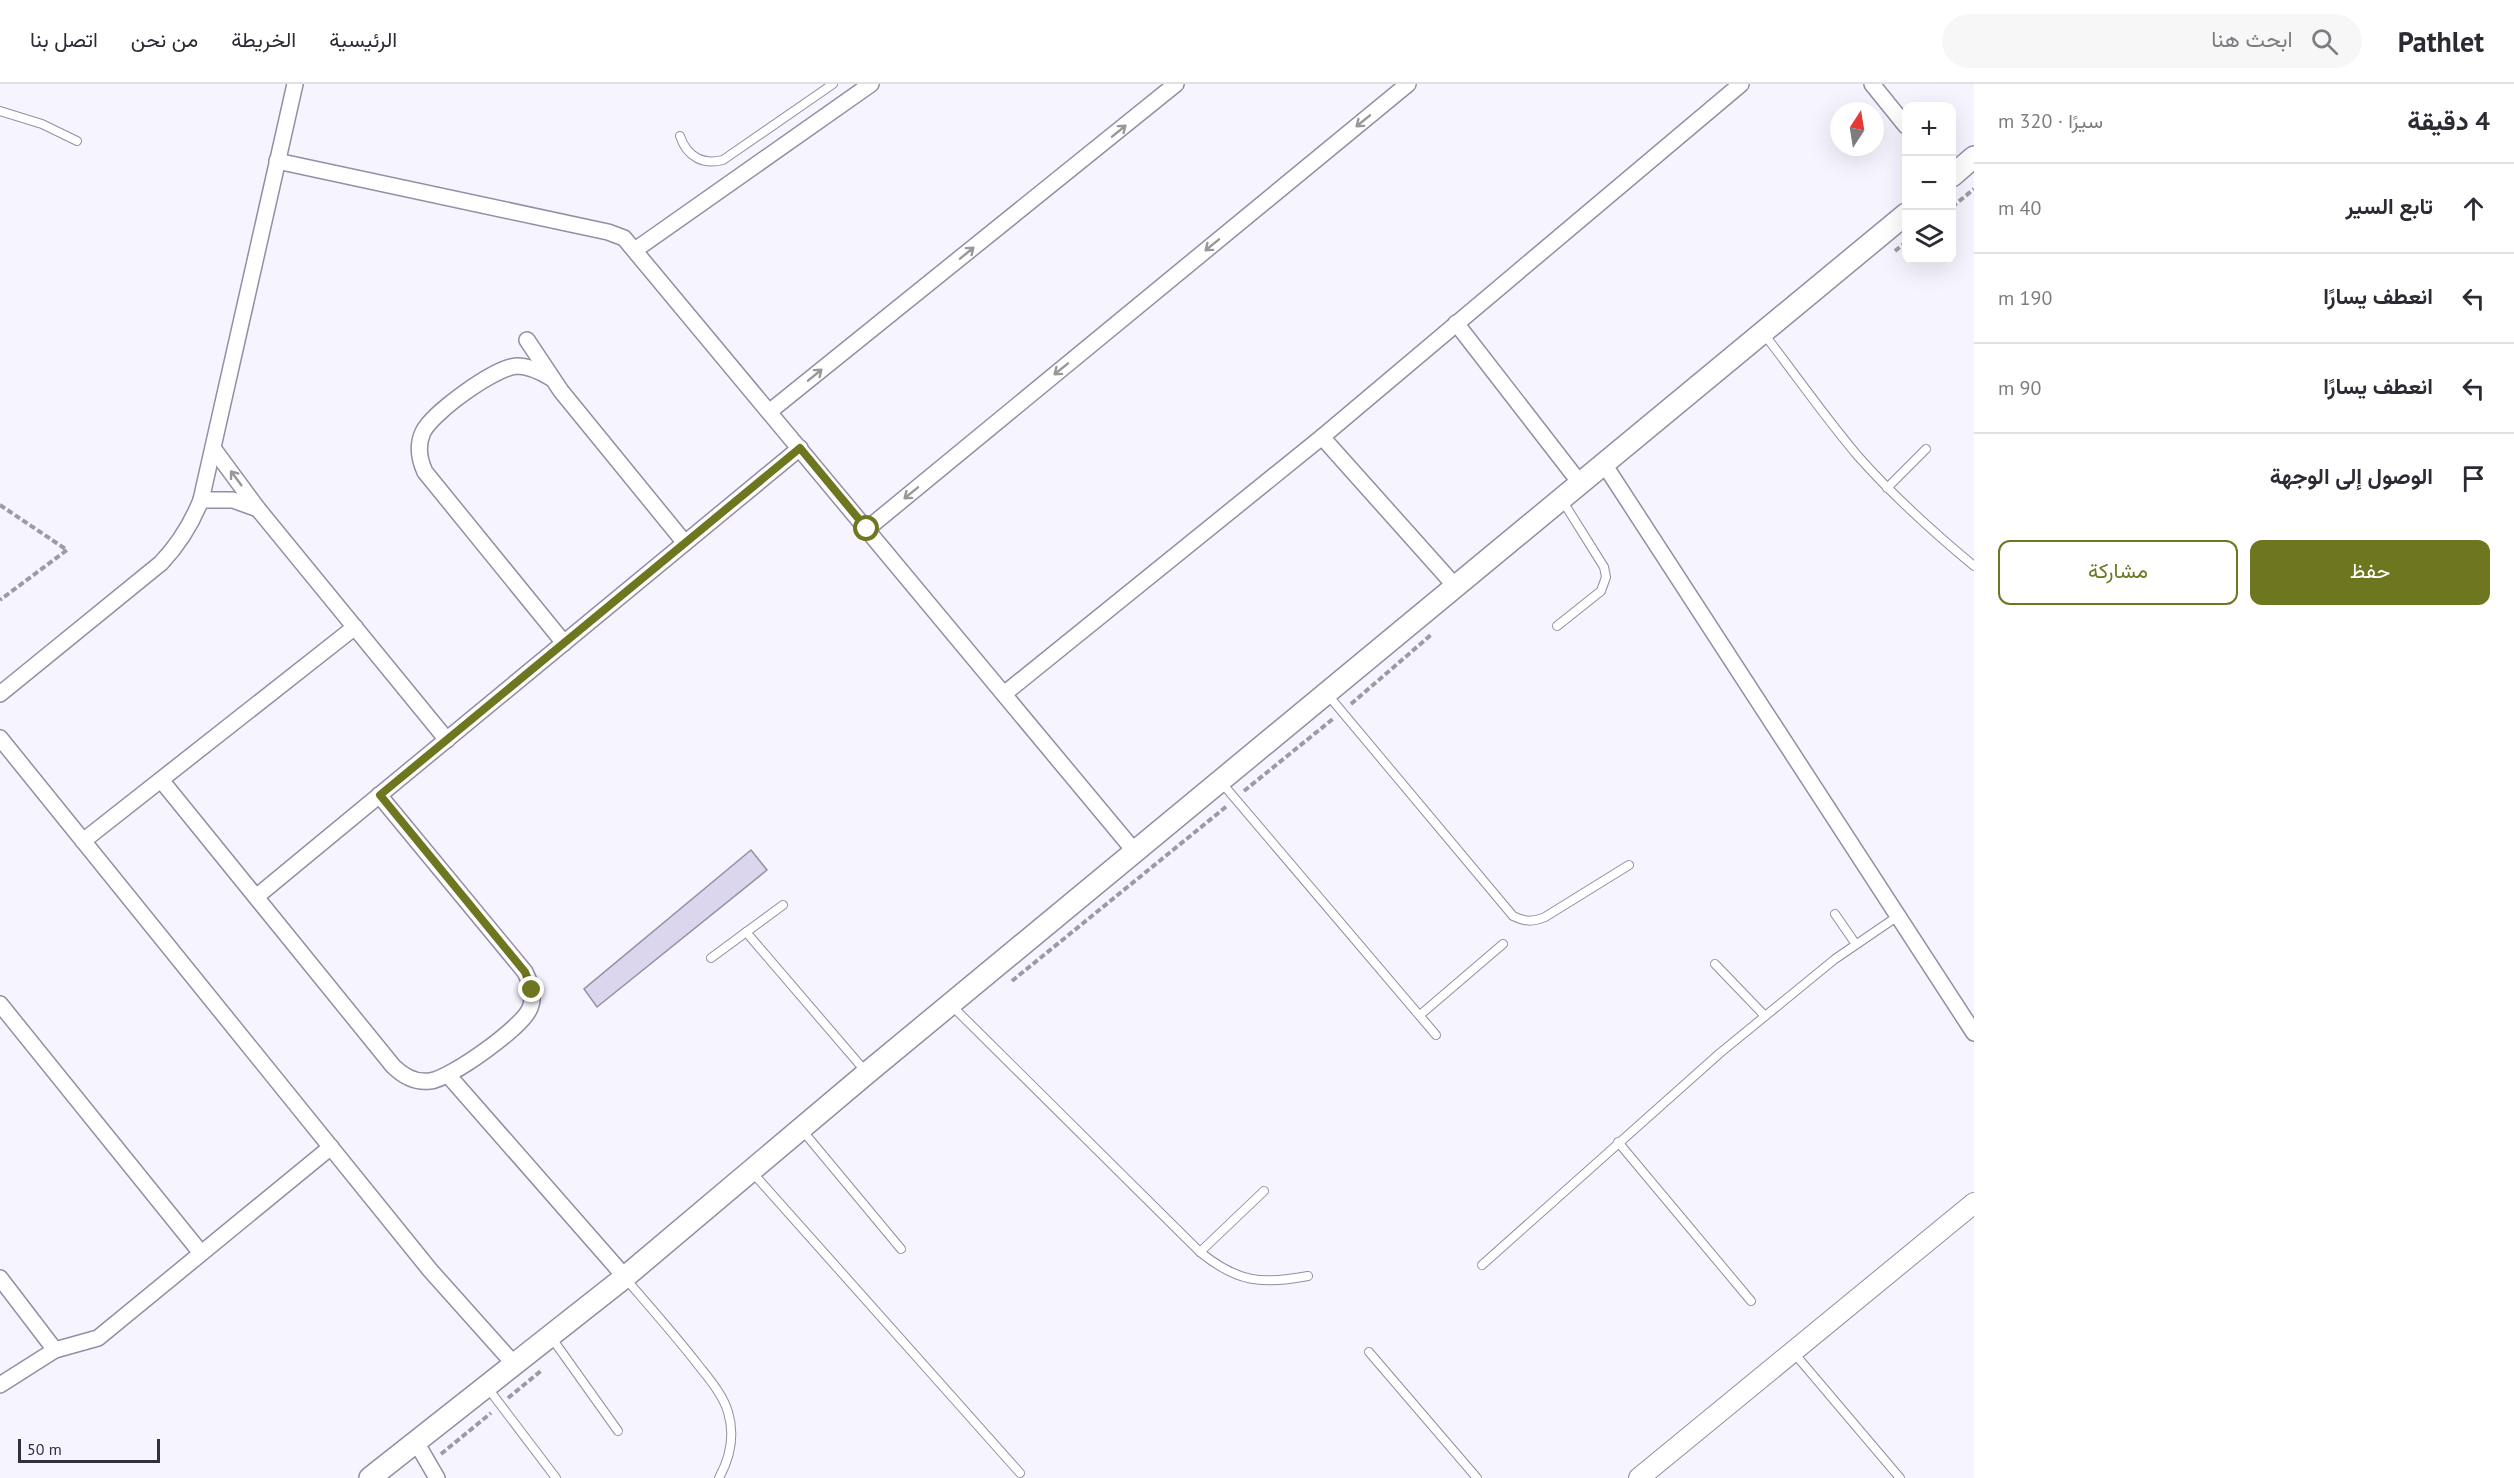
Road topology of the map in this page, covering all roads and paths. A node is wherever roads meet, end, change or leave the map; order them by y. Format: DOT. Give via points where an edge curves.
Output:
graph roads {
  1 [pos="295,84"];
  2 [pos="833,84"];
  3 [pos="871,84"];
  4 [pos="1176,84"];
  5 [pos="1408,84"];
  6 [pos="1741,84"];
  7 [pos="1872,84"];
  8 [pos="0,111"];
  9 [pos="1902,121"];
  10 [pos="680,136"];
  11 [pos="77,141"];
  12 [pos="1974,157"];
  13 [pos="277,161"];
  14 [pos="1956,173"];
  15 [pos="1974,189"];
  16 [pos="1956,204"];
  17 [pos="1902,217"];
  18 [pos="636,250"];
  19 [pos="1456,323"];
  20 [pos="1764,334"];
  21 [pos="527,340"];
  22 [pos="551,378"];
  23 [pos="769,412"];
  24 [pos="1322,436"];
  25 [pos="213,448"];
  26 [pos="800,448"];
  27 [pos="1926,449"];
  28 [pos="1604,464"];
  29 [pos="1580,483"];
  30 [pos="1887,488"];
  31 [pos="1562,499"];
  32 [pos="201,500"];
  33 [pos="0,505"];
  34 [pos="258,509"];
  35 [pos="867,529"];
  36 [pos="685,543"];
  37 [pos="1974,566"];
  38 [pos="1456,587"];
  39 [pos="0,600"];
  40 [pos="1557,626"];
  41 [pos="355,627"];
  42 [pos="564,643"];
  43 [pos="0,694"];
  44 [pos="1004,694"];
  45 [pos="1327,694"];
  46 [pos="0,738"];
  47 [pos="447,740"];
  48 [pos="161,780"];
  49 [pos="1221,783"];
  50 [pos="380,795"];
  51 [pos="83,841"];
  52 [pos="1136,853"];
  53 [pos="1629,865"];
  54 [pos="256,897"];
  55 [pos="783,905"];
  56 [pos="1835,914"];
  57 [pos="1898,916"];
  58 [pos="746,933"];
  59 [pos="1855,943"];
  60 [pos="1503,944"];
  61 [pos="711,958"];
  62 [pos="1715,964"];
  63 [pos="0,1004"];
  64 [pos="951,1005"];
  65 [pos="1420,1015"];
  66 [pos="1765,1016"];
  67 [pos="1974,1033"];
  68 [pos="1436,1035"];
  69 [pos="867,1073"];
  70 [pos="448,1076"];
  71 [pos="801,1129"];
  72 [pos="1618,1142"];
  73 [pos="331,1147"];
  74 [pos="752,1171"];
  75 [pos="1264,1191"];
  76 [pos="1974,1203"];
  77 [pos="901,1249"];
  78 [pos="1200,1252"];
  79 [pos="201,1253"];
  80 [pos="1482,1265"];
  81 [pos="1308,1276"];
  82 [pos="625,1277"];
  83 [pos="0,1278"];
  84 [pos="1751,1301"];
  85 [pos="550,1336"];
  86 [pos="55,1350"];
  87 [pos="1369,1352"];
  88 [pos="1792,1352"];
  89 [pos="514,1364"];
  90 [pos="0,1385"];
  91 [pos="486,1386"];
  92 [pos="618,1431"];
  93 [pos="416,1442"];
  94 [pos="1020,1473"];
  95 [pos="370,1478"];
  96 [pos="437,1478"];
  97 [pos="556,1478"];
  98 [pos="719,1478"];
  99 [pos="1477,1478"];
  100 [pos="1639,1478"];
  101 [pos="1900,1478"];
  1 -- 13 [label="street"];
  2 -- 10 [label="lane" via="723,160 699,160 687,150"];
  3 -- 18 [label="street"];
  23 -- 4 [label="street, one-way"];
  5 -- 35 [label="street, one-way"];
  6 -- 19 [label="street"];
  7 -- 9 [label="street"];
  8 -- 11 [label="lane" via="42,124"];
  12 -- 14 [label="main road"];
  13 -- 18 [label="street" via="608,232 624,238"];
  13 -- 25 [label="street"];
  15 -- 16 [label="path"];
  17 -- 20 [label="main road"];
  18 -- 23 [label="street"];
  19 -- 24 [label="street"];
  19 -- 29 [label="street"];
  20 -- 28 [label="main road"];
  20 -- 30 [label="lane" via="1848,444"];
  21 -- 22 [label="street"];
  22 -- 36 [label="street"];
  22 -- 42 [label="street" via="525,367 494,373 428,425 419,448 425,472"];
  23 -- 26 [label="street"];
  24 -- 38 [label="street"];
  24 -- 44 [label="street"];
  25 -- 32 [label="street"];
  34 -- 25 [label="street, one-way"];
  26 -- 35 [label="street"];
  26 -- 36 [label="street"];
  27 -- 30 [label="lane"];
  28 -- 29 [label="main road"];
  28 -- 57 [label="street"];
  29 -- 31 [label="main road"];
  30 -- 37 [label="lane"];
  31 -- 38 [label="main road"];
  31 -- 40 [label="lane" via="1604,567 1606,577 1601,591"];
  32 -- 34 [label="street" via="233,500"];
  32 -- 43 [label="street" via="183,538 161,563"];
  33 -- 39 [label="path" via="67,550"];
  34 -- 41 [label="street"];
  35 -- 44 [label="street"];
  36 -- 42 [label="street"];
  38 -- 45 [label="main road"];
  41 -- 47 [label="street"];
  41 -- 48 [label="street"];
  42 -- 47 [label="street"];
  44 -- 52 [label="street"];
  45 -- 49 [label="main road"];
  45 -- 53 [label="lane" via="1513,916 1523,921 1545,917"];
  46 -- 51 [label="street"];
  47 -- 50 [label="street"];
  48 -- 51 [label="street"];
  48 -- 54 [label="street"];
  49 -- 52 [label="main road"];
  49 -- 65 [label="lane"];
  50 -- 54 [label="street"];
  50 -- 70 [label="street" via="525,972 532,990 531,1007 516,1028"];
  51 -- 73 [label="street"];
  52 -- 64 [label="main road"];
  54 -- 70 [label="street" via="400,1073 429,1082"];
  55 -- 58 [label="lane"];
  56 -- 59 [label="lane"];
  57 -- 59 [label="lane"];
  57 -- 67 [label="street"];
  58 -- 61 [label="lane"];
  58 -- 69 [label="lane"];
  59 -- 66 [label="lane"];
  60 -- 65 [label="lane"];
  62 -- 66 [label="lane"];
  63 -- 79 [label="street"];
  64 -- 69 [label="main road"];
  64 -- 78 [label="lane"];
  65 -- 68 [label="lane"];
  66 -- 72 [label="lane"];
  69 -- 71 [label="main road"];
  70 -- 82 [label="street"];
  71 -- 74 [label="main road"];
  71 -- 77 [label="lane"];
  72 -- 80 [label="lane"];
  72 -- 84 [label="lane"];
  73 -- 79 [label="street"];
  73 -- 89 [label="street"];
  74 -- 82 [label="main road"];
  74 -- 94 [label="lane"];
  75 -- 78 [label="lane"];
  76 -- 88 [label="street"];
  78 -- 81 [label="lane" via="1220,1268 1248,1279 1278,1282"];
  79 -- 86 [label="street" via="98,1338"];
  82 -- 85 [label="main road"];
  82 -- 98 [label="lane" via="709,1379 728,1412 732,1438"];
  83 -- 86 [label="street"];
  85 -- 89 [label="main road"];
  85 -- 92 [label="lane"];
  86 -- 90 [label="street"];
  87 -- 99 [label="lane"];
  88 -- 100 [label="street"];
  88 -- 101 [label="lane"];
  89 -- 91 [label="main road"];
  91 -- 93 [label="main road"];
  91 -- 97 [label="lane"];
  93 -- 95 [label="main road"];
  93 -- 96 [label="street"];
}
